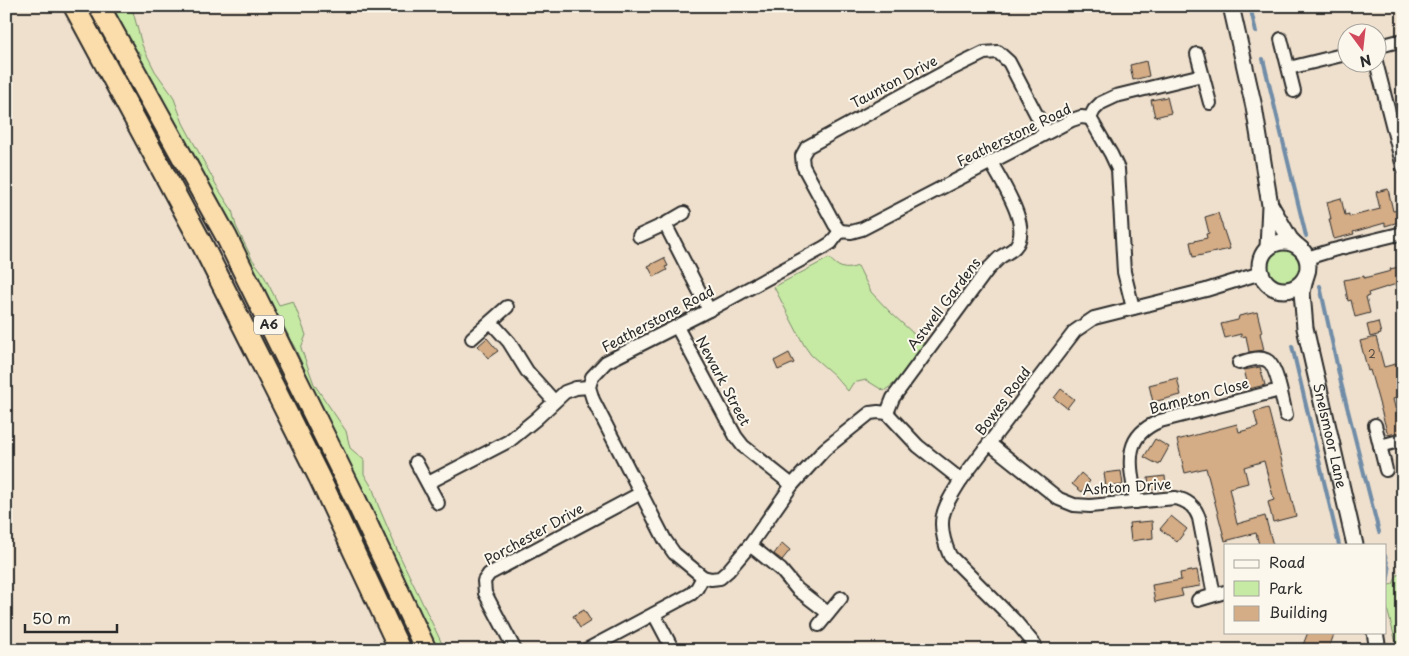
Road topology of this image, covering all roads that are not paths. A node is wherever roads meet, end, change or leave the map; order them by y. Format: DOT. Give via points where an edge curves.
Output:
graph roads {
  1 [pos="74,6"];
  2 [pos="99,6"];
  3 [pos="1231,6"];
  4 [pos="1281,39"];
  5 [pos="1403,40"];
  6 [pos="1386,44"];
  7 [pos="1197,54"];
  8 [pos="1336,56"];
  9 [pos="1288,68"];
  10 [pos="1379,72"];
  11 [pos="1202,75"];
  12 [pos="1294,91"];
  13 [pos="1210,103"];
  14 [pos="1090,118"];
  15 [pos="1046,133"];
  16 [pos="1399,133"];
  17 [pos="991,162"];
  18 [pos="1403,167"];
  19 [pos="1270,205"];
  20 [pos="684,213"];
  21 [pos="665,224"];
  22 [pos="840,231"];
  23 [pos="1403,233"];
  24 [pos="639,236"];
  25 [pos="1295,244"];
  26 [pos="1268,248"];
  27 [pos="1307,258"];
  28 [pos="1261,273"];
  29 [pos="1305,279"];
  30 [pos="1278,290"];
  31 [pos="507,307"];
  32 [pos="1133,308"];
  33 [pos="709,310"];
  34 [pos="492,322"];
  35 [pos="677,326"];
  36 [pos="1305,328"];
  37 [pos="472,338"];
  38 [pos="1239,363"];
  39 [pos="589,387"];
  40 [pos="1280,390"];
  41 [pos="554,401"];
  42 [pos="887,413"];
  43 [pos="1286,415"];
  44 [pos="1375,425"];
  45 [pos="1403,440"];
  46 [pos="990,444"];
  47 [pos="1380,446"];
  48 [pos="416,462"];
  49 [pos="1386,470"];
  50 [pos="961,480"];
  51 [pos="428,483"];
  52 [pos="792,485"];
  53 [pos="641,493"];
  54 [pos="1136,502"];
  55 [pos="438,503"];
  56 [pos="1355,544"];
  57 [pos="750,545"];
  58 [pos="703,577"];
  59 [pos="1220,593"];
  60 [pos="841,598"];
  61 [pos="1198,600"];
  62 [pos="828,613"];
  63 [pos="654,614"];
  64 [pos="819,625"];
  65 [pos="1035,644"];
  66 [pos="400,650"];
  67 [pos="426,650"];
  68 [pos="515,650"];
  69 [pos="586,650"];
  70 [pos="673,650"];
  1 -- 66 [label="highway, A6" via="202,244 319,477"];
  2 -- 67 [label="highway, A6" via="226,236"];
  3 -- 19 [label="street" via="1254,107"];
  4 -- 9 [label="street"];
  5 -- 6 [label="street"];
  7 -- 11 [label="street"];
  8 -- 9 [label="street"];
  9 -- 12 [label="street"];
  10 -- 16 [label="street"];
  11 -- 13 [label="street"];
  11 -- 14 [label="street" via="1116,96 1101,103"];
  14 -- 15 [label="street, Featherstone Road" via="1072,120"];
  14 -- 32 [label="street, Featherstone Road" via="1118,169 1124,272"];
  15 -- 17 [label="street, Featherstone Road"];
  15 -- 22 [label="street, Taunton Drive" via="1009,62 998,52 984,53 807,146 802,156 803,166 834,226"];
  16 -- 18 [label="street"];
  17 -- 22 [label="street, Featherstone Road" via="862,229"];
  17 -- 42 [label="street, Astwell Gardens" via="1020,221 1020,239 1015,248 988,269 893,398"];
  19 -- 25 [label="street"];
  19 -- 26 [label="street"];
  20 -- 21 [label="street"];
  21 -- 24 [label="street"];
  21 -- 33 [label="street"];
  22 -- 33 [label="street, Featherstone Road" via="823,248"];
  23 -- 27 [label="street"];
  25 -- 26 [label="street" via="1280,242"];
  25 -- 27 [label="street"];
  26 -- 28 [label="street" via="1261,260"];
  27 -- 29 [label="street" via="1309,266"];
  28 -- 30 [label="street" via="1267,284"];
  28 -- 32 [label="street, Bowes Road"];
  29 -- 30 [label="street" via="1293,289"];
  29 -- 36 [label="street, Snelsmoor Lane" via="1302,292"];
  30 -- 36 [label="street, Snelsmoor Lane" via="1294,308"];
  31 -- 34 [label="street"];
  32 -- 46 [label="street, Bowes Road" via="1094,318 1075,331"];
  33 -- 35 [label="street, Featherstone Road"];
  34 -- 37 [label="street"];
  34 -- 41 [label="street" via="510,342 527,371"];
  35 -- 39 [label="street, Featherstone Road" via="606,362 592,377"];
  35 -- 52 [label="street, Newark Street" via="736,437"];
  36 -- 56 [label="street, Snelsmoor Lane"];
  38 -- 40 [label="street" via="1260,358 1268,360"];
  39 -- 41 [label="street" via="565,392"];
  39 -- 53 [label="street"];
  40 -- 43 [label="street"];
  40 -- 54 [label="street, Bampton Close" via="1147,426 1131,450"];
  41 -- 51 [label="street" via="510,441"];
  42 -- 50 [label="street" via="918,446"];
  42 -- 52 [label="street" via="870,413 864,417 825,449"];
  44 -- 47 [label="street"];
  45 -- 47 [label="street"];
  46 -- 50 [label="street, Bowes Road"];
  46 -- 54 [label="street, Ashton Drive" via="1059,499 1074,505"];
  47 -- 49 [label="street"];
  48 -- 51 [label="street"];
  50 -- 65 [label="street, Bowes Road" via="942,516 944,543 950,556"];
  51 -- 55 [label="street"];
  52 -- 57 [label="street"];
  53 -- 58 [label="street" via="674,553"];
  53 -- 68 [label="street, Porchester Drive" via="489,574 484,581 485,593"];
  54 -- 59 [label="street, Ashton Drive" via="1175,498 1194,508"];
  57 -- 58 [label="street" via="720,578"];
  57 -- 62 [label="street"];
  58 -- 63 [label="street" via="691,594"];
  59 -- 61 [label="street, Ashton Drive"];
  60 -- 62 [label="street"];
  62 -- 64 [label="street"];
  63 -- 69 [label="street"];
  63 -- 70 [label="street"];
}
